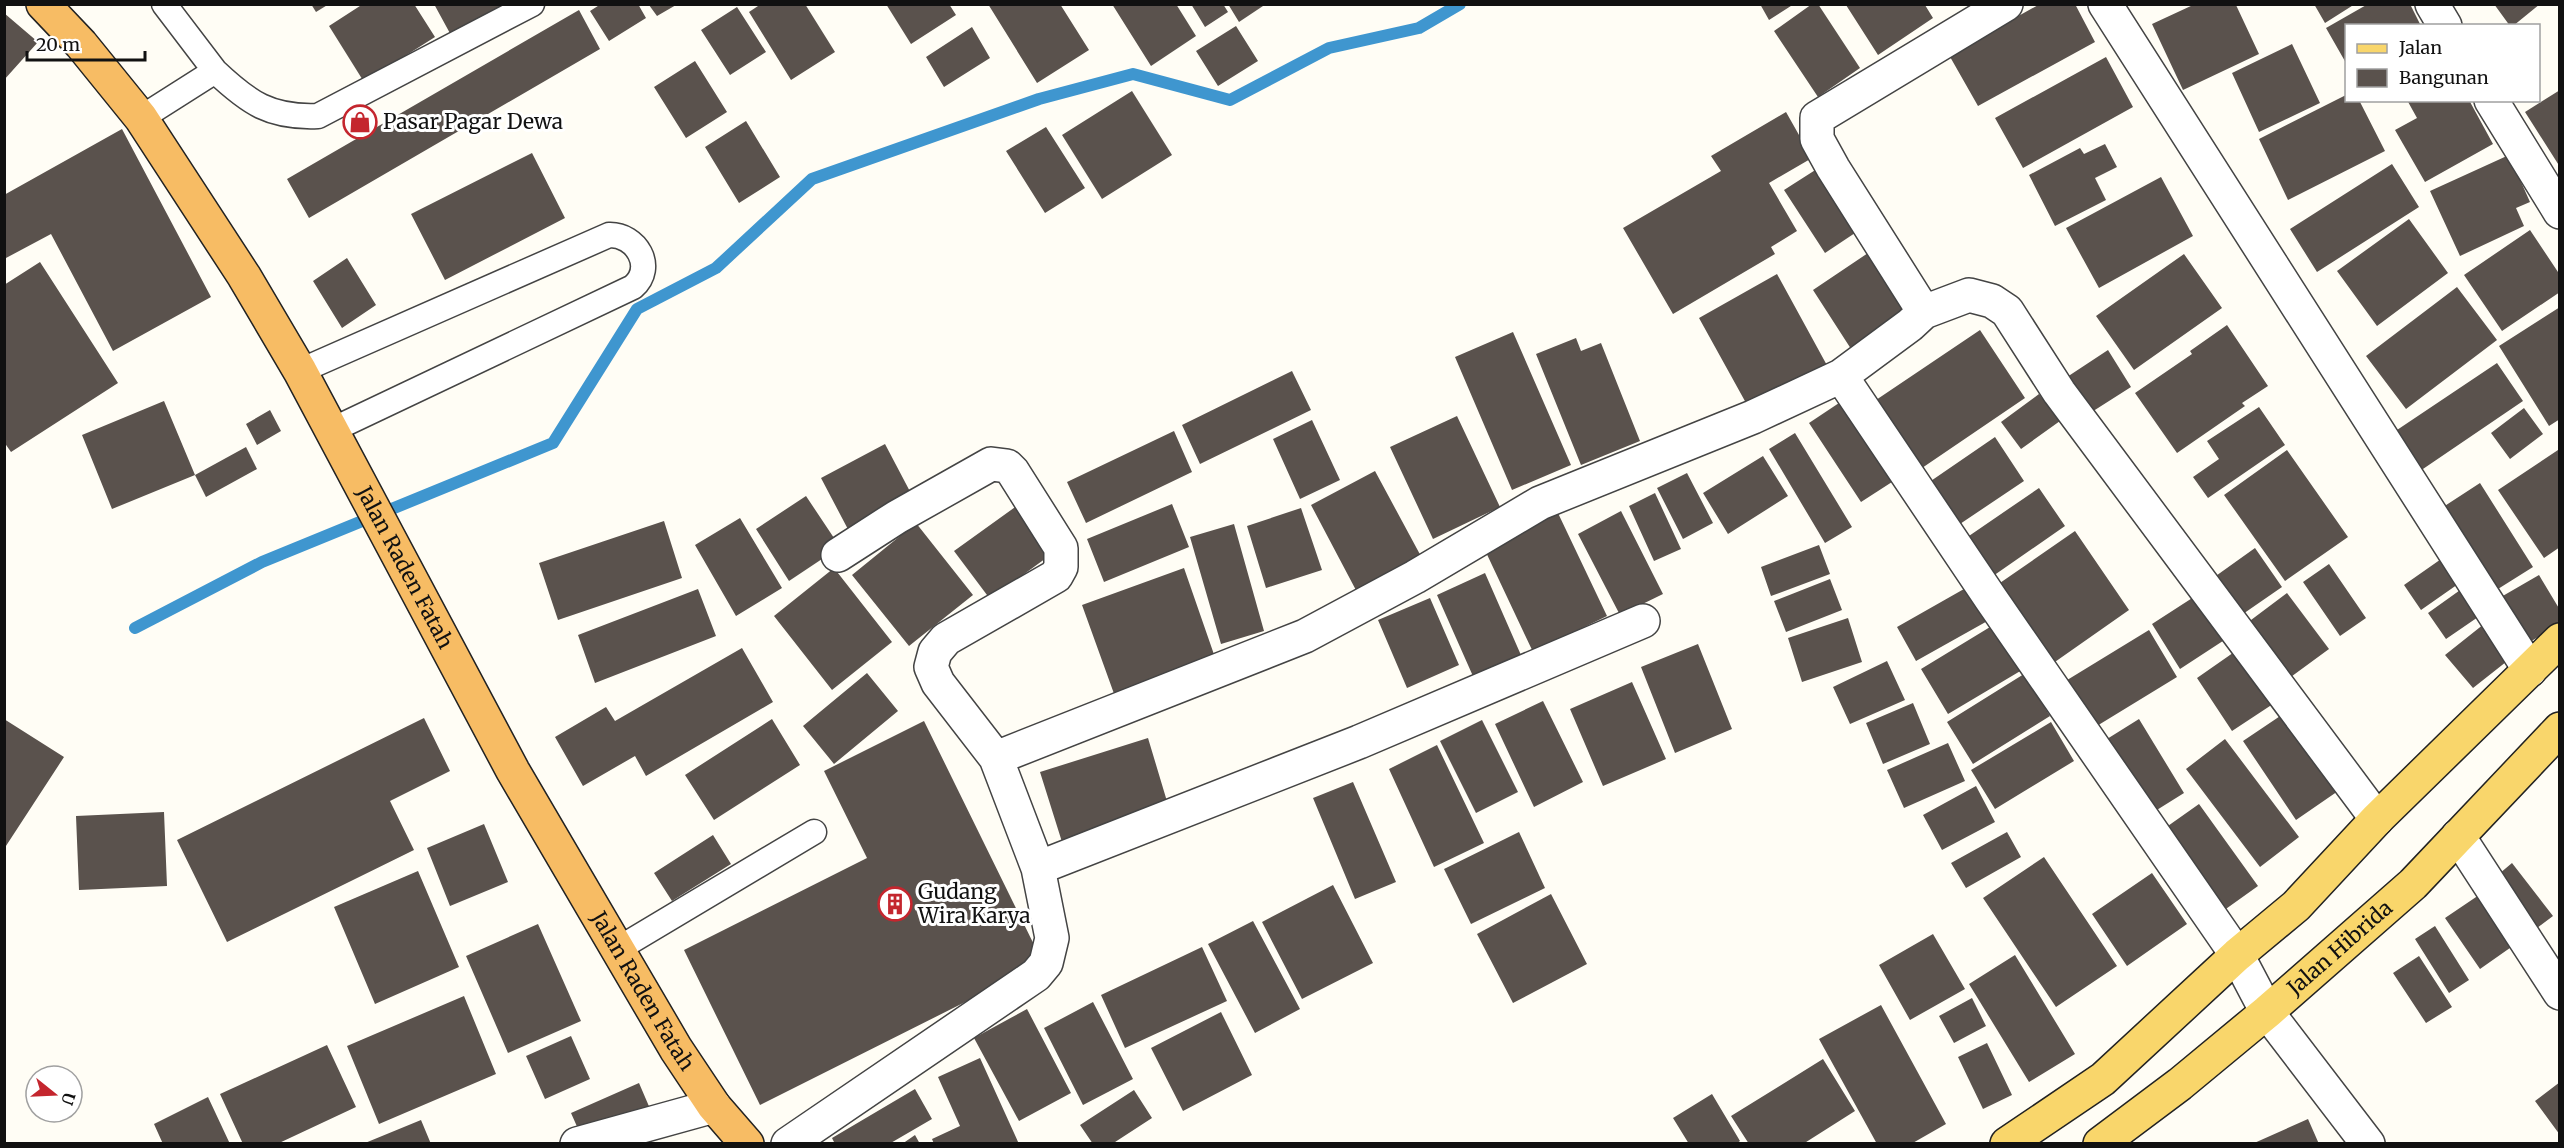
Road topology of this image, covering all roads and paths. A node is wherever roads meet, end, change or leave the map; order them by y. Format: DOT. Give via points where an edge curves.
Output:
graph roads {
  1 [pos="43,4"];
  2 [pos="164,4"];
  3 [pos="531,4"];
  4 [pos="2006,4"];
  5 [pos="2105,4"];
  6 [pos="2432,4"];
  7 [pos="2444,24"];
  8 [pos="215,71"];
  9 [pos="2492,102"];
  10 [pos="141,118"];
  11 [pos="2559,213"];
  12 [pos="1924,312"];
  13 [pos="300,371"];
  14 [pos="1841,376"];
  15 [pos="332,430"];
  16 [pos="838,555"];
  17 [pos="1642,621"];
  18 [pos="2559,640"];
  19 [pos="2530,670"];
  20 [pos="2559,729"];
  21 [pos="996,758"];
  22 [pos="2377,819"];
  23 [pos="814,832"];
  24 [pos="2458,836"];
  25 [pos="1038,868"];
  26 [pos="618,949"];
  27 [pos="2237,955"];
  28 [pos="2559,993"];
  29 [pos="2267,1012"];
  30 [pos="714,1106"];
  31 [pos="577,1143"];
  32 [pos="747,1143"];
  33 [pos="788,1143"];
  34 [pos="2007,1143"];
  35 [pos="2100,1143"];
  36 [pos="2368,1143"];
  1 -- 10 [label="highway, Jalan Raden Fatah"];
  2 -- 8 [label="lane"];
  3 -- 8 [label="lane" via="318,116 292,117 268,110 238,93"];
  4 -- 12 [label="street" via="1817,118 1817,139"];
  5 -- 19 [label="street"];
  6 -- 7 [label="street"];
  8 -- 10 [label="lane"];
  9 -- 11 [label="street"];
  10 -- 13 [label="highway, Jalan Raden Fatah" via="244,276"];
  12 -- 14 [label="street"];
  12 -- 22 [label="street" via="1969,295 1992,301 2007,311 2060,392"];
  13 -- 15 [label="highway, Jalan Raden Fatah"];
  13 -- 15 [label="lane" via="609,235 630,240 643,261 644,273 633,287"];
  14 -- 21 [label="street" via="1753,417 1540,502 1415,577 1305,636"];
  14 -- 27 [label="street"];
  15 -- 26 [label="highway, Jalan Raden Fatah" via="513,771"];
  16 -- 21 [label="street" via="991,464 1007,466 1013,472 1061,548 1061,567 1056,576 946,639 931,662 938,683"];
  17 -- 25 [label="street" via="1359,742"];
  18 -- 19 [label="main road"];
  19 -- 22 [label="main road"];
  20 -- 24 [label="main road, Jalan Hibrida"];
  21 -- 25 [label="street"];
  22 -- 27 [label="main road" via="2296,906"];
  23 -- 26 [label="lane"];
  24 -- 28 [label="street"];
  24 -- 29 [label="main road, Jalan Hibrida" via="2412,884"];
  25 -- 33 [label="street" via="1052,938 1046,963 1036,975"];
  26 -- 30 [label="highway, Jalan Raden Fatah"];
  27 -- 29 [label="street"];
  27 -- 34 [label="main road" via="2103,1079"];
  29 -- 35 [label="main road, Jalan Hibrida"];
  29 -- 36 [label="street"];
  30 -- 31 [label="street"];
  30 -- 32 [label="highway, Jalan Raden Fatah"];
}
